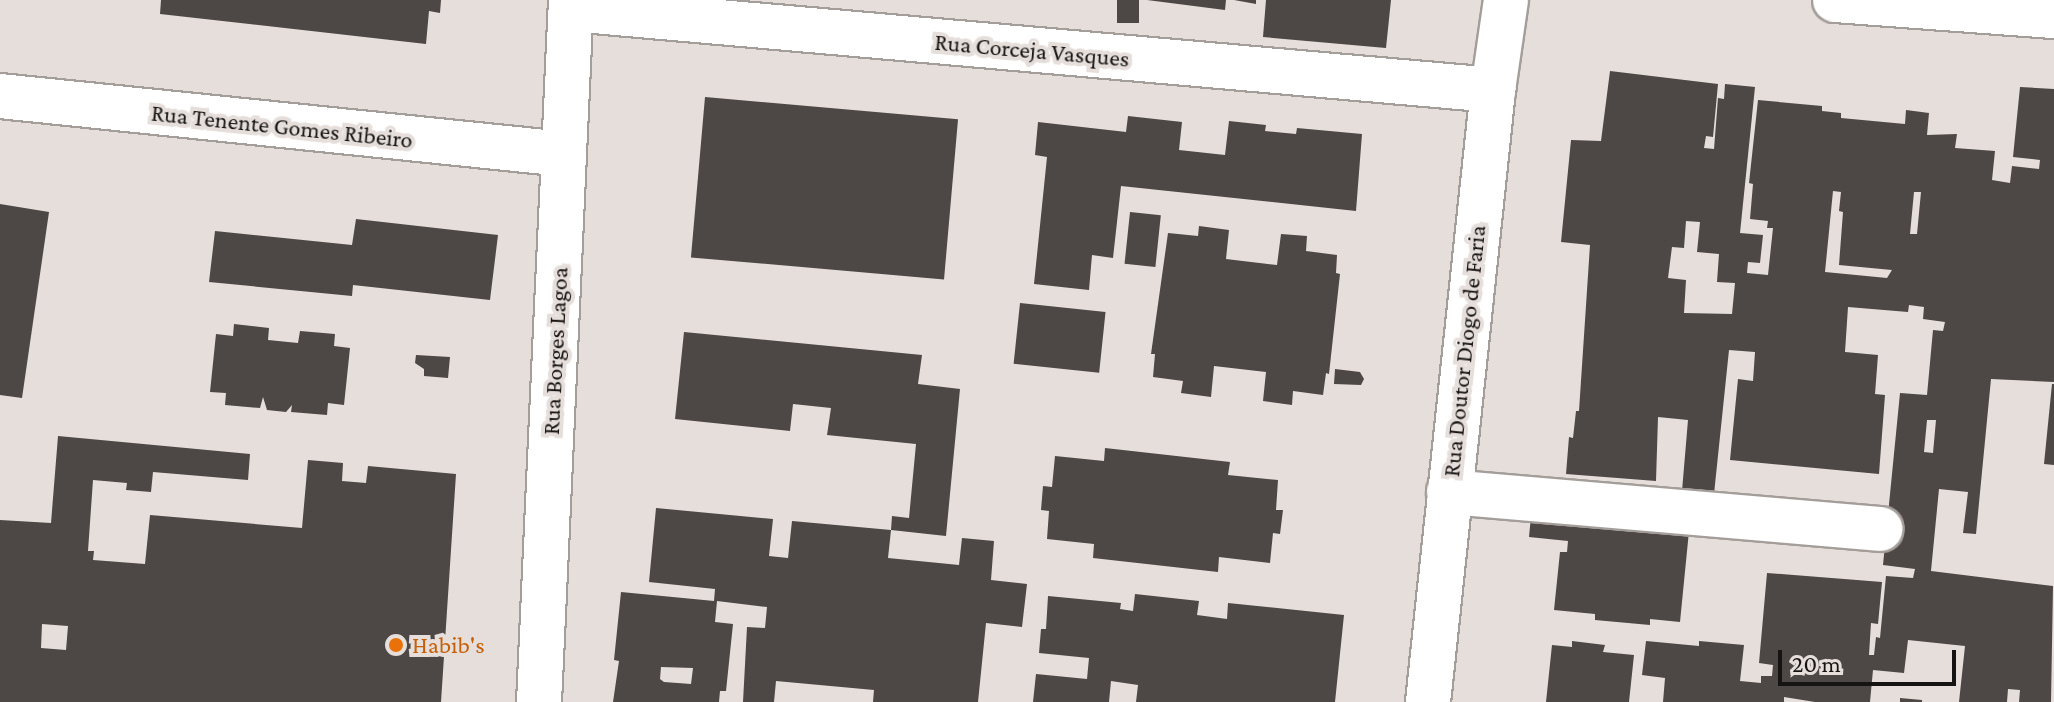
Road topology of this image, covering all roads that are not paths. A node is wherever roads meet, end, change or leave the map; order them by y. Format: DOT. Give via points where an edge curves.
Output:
graph roads {
  1 [pos="1506,0"];
  2 [pos="1835,0"];
  3 [pos="571,4"];
  4 [pos="2054,16"];
  5 [pos="1493,90"];
  6 [pos="0,96"];
  7 [pos="564,154"];
  8 [pos="1449,492"];
  9 [pos="1880,529"];
  10 [pos="539,702"];
  11 [pos="1428,702"];
  1 -- 5 [label="street, Rua Doutor Diogo de Faria"];
  2 -- 4 [label="street"];
  3 -- 5 [label="street, Rua Corceja Vasques"];
  3 -- 7 [label="street, Rua Borges Lagoa"];
  5 -- 8 [label="street, Rua Doutor Diogo de Faria"];
  6 -- 7 [label="street, Rua Tenente Gomes Ribeiro"];
  7 -- 10 [label="street, Rua Borges Lagoa"];
  8 -- 9 [label="street"];
  8 -- 11 [label="street, Rua Doutor Diogo de Faria"];
}
